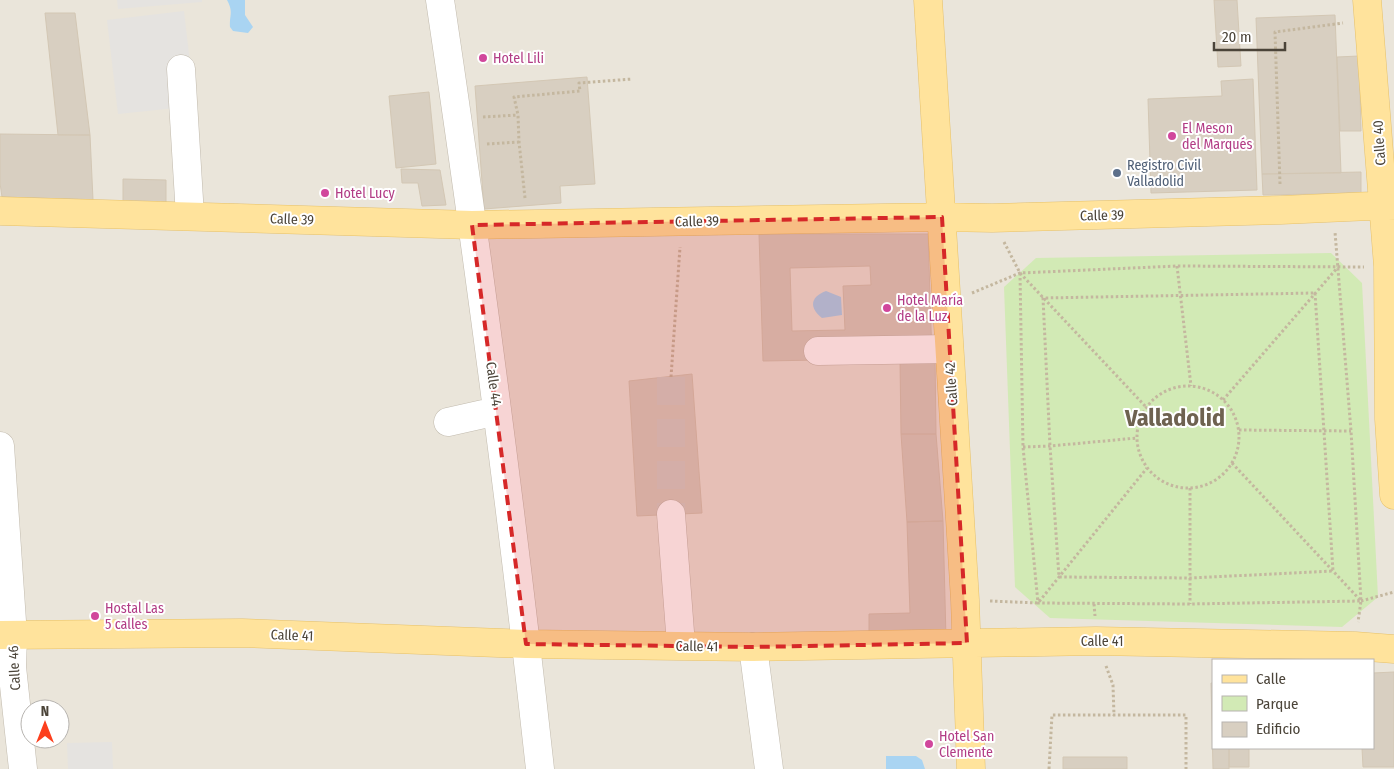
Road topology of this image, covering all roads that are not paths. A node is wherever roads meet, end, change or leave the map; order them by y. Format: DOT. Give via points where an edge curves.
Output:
graph roads {
  1 [pos="440,0"];
  2 [pos="928,0"];
  3 [pos="1368,10"];
  4 [pos="181,69"];
  5 [pos="1389,206"];
  6 [pos="0,211"];
  7 [pos="190,216"];
  8 [pos="942,217"];
  9 [pos="472,224"];
  10 [pos="948,348"];
  11 [pos="818,351"];
  12 [pos="497,411"];
  13 [pos="1392,418"];
  14 [pos="448,422"];
  15 [pos="0,446"];
  16 [pos="1394,495"];
  17 [pos="671,514"];
  18 [pos="6,635"];
  19 [pos="967,643"];
  20 [pos="526,644"];
  21 [pos="681,645"];
  22 [pos="753,646"];
  23 [pos="1394,649"];
  24 [pos="6,672"];
  25 [pos="23,769"];
  26 [pos="540,769"];
  27 [pos="769,769"];
  28 [pos="971,769"];
  1 -- 9 [label="street, Calle 44"];
  2 -- 8 [label="main road, Calle 42"];
  3 -- 5 [label="main road, Calle 40"];
  4 -- 7 [label="street"];
  5 -- 8 [label="main road, Calle 39"];
  5 -- 13 [label="main road, Calle 40"];
  6 -- 7 [label="main road, Calle 39"];
  7 -- 9 [label="main road, Calle 39"];
  8 -- 9 [label="main road, Calle 39"];
  8 -- 10 [label="main road, Calle 42"];
  9 -- 12 [label="street, Calle 44"];
  10 -- 11 [label="street"];
  10 -- 19 [label="main road, Calle 42"];
  12 -- 14 [label="street"];
  12 -- 20 [label="street, Calle 44"];
  13 -- 16 [label="main road, Calle 40"];
  15 -- 18 [label="street, Calle 46"];
  17 -- 21 [label="street"];
  18 -- 20 [label="main road, Calle 41" via="242,633"];
  18 -- 24 [label="street, Calle 46"];
  19 -- 22 [label="main road, Calle 41"];
  19 -- 23 [label="main road, Calle 41" via="1096,641"];
  19 -- 28 [label="main road, Calle 42"];
  20 -- 21 [label="main road, Calle 41"];
  20 -- 26 [label="street, Calle 44"];
  21 -- 22 [label="main road, Calle 41"];
  22 -- 27 [label="street"];
  24 -- 25 [label="street, Calle 46"];
}
